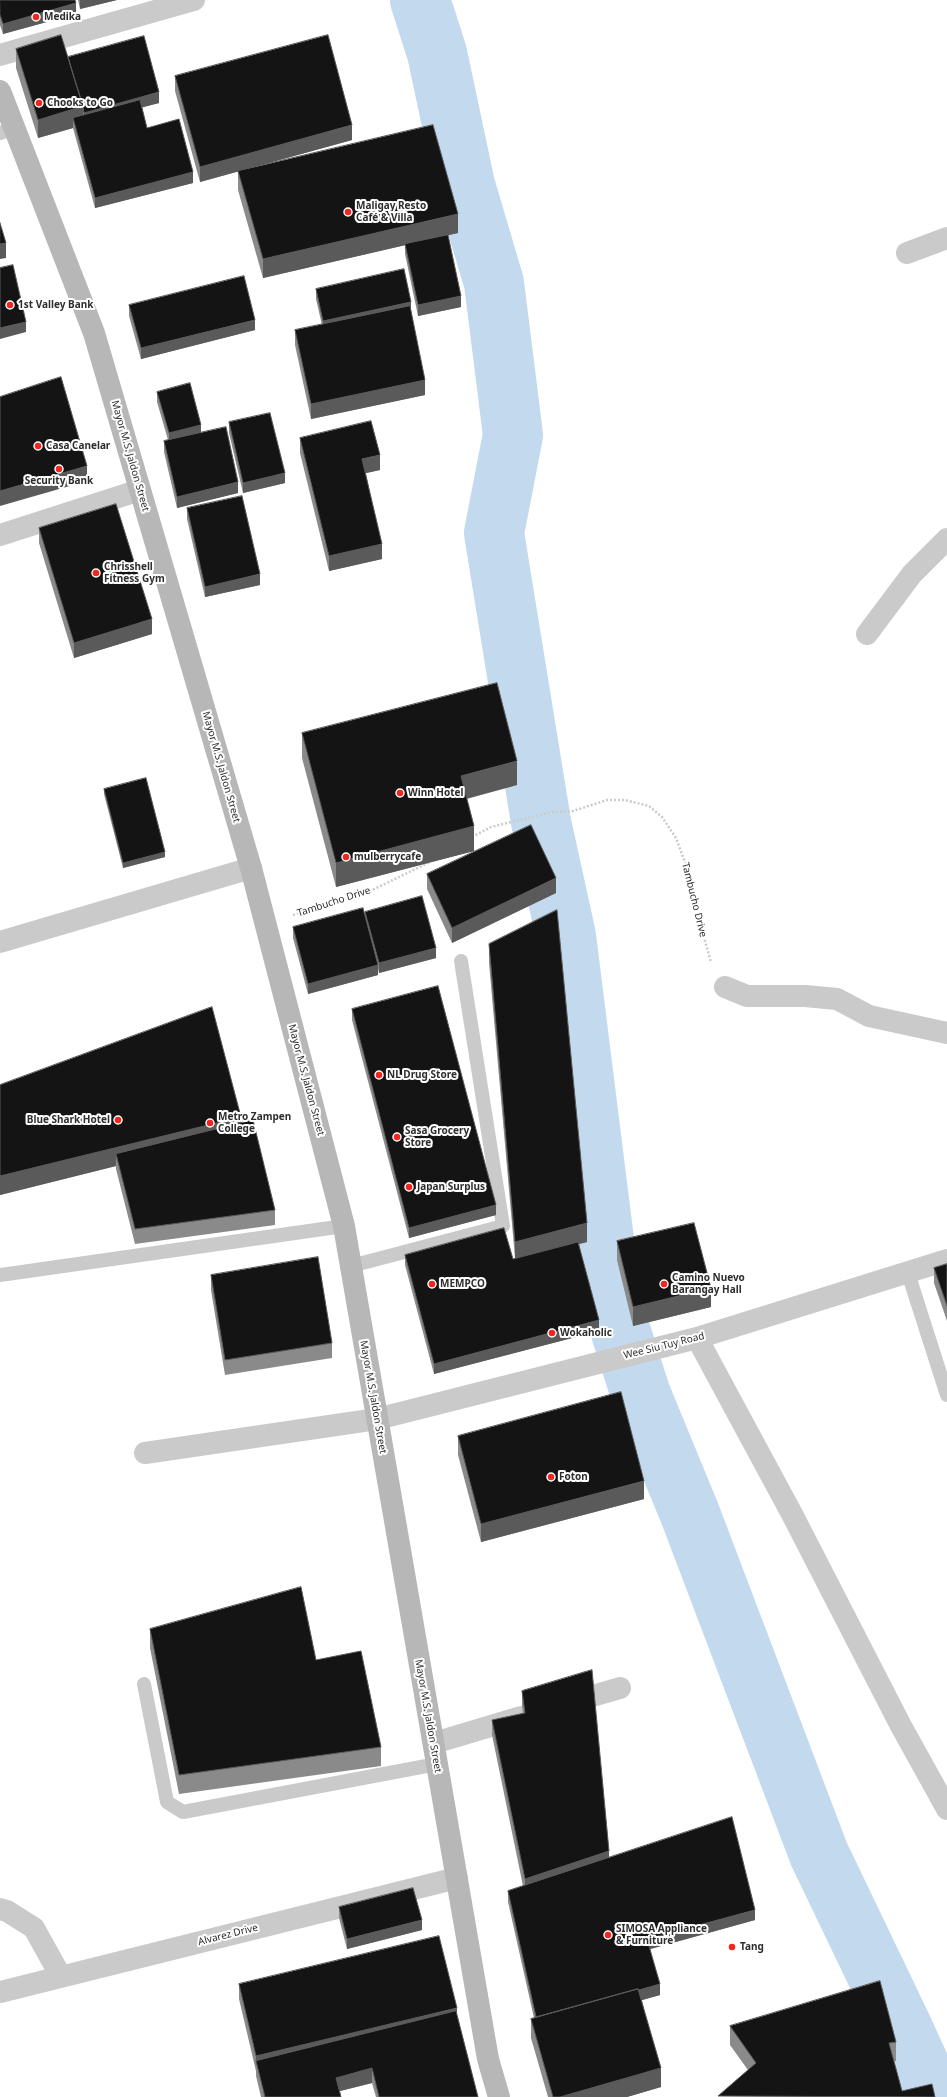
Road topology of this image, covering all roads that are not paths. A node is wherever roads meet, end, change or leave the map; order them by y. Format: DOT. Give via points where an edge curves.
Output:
graph roads {
  1 [pos="194,0"];
  2 [pos="0,55"];
  3 [pos="0,91"];
  4 [pos="8,131"];
  5 [pos="947,238"];
  6 [pos="907,253"];
  7 [pos="140,490"];
  8 [pos="0,535"];
  9 [pos="947,539"];
  10 [pos="867,634"];
  11 [pos="251,868"];
  12 [pos="0,942"];
  13 [pos="461,961"];
  14 [pos="724,987"];
  15 [pos="947,1034"];
  16 [pos="344,1226"];
  17 [pos="947,1260"];
  18 [pos="351,1266"];
  19 [pos="908,1273"];
  20 [pos="0,1275"];
  21 [pos="697,1338"];
  22 [pos="947,1395"];
  23 [pos="377,1419"];
  24 [pos="145,1453"];
  25 [pos="144,1684"];
  26 [pos="620,1688"];
  27 [pos="434,1743"];
  28 [pos="437,1764"];
  29 [pos="947,1809"];
  30 [pos="457,1878"];
  31 [pos="0,1909"];
  32 [pos="61,1977"];
  33 [pos="0,1992"];
  34 [pos="499,2097"];
  1 -- 2 [label="street"];
  3 -- 4 [label="main road, Mayor M.S. Jaldon Street"];
  4 -- 7 [label="main road, Mayor M.S. Jaldon Street" via="94,333"];
  5 -- 6 [label="street"];
  7 -- 8 [label="street"];
  7 -- 11 [label="main road, Mayor M.S. Jaldon Street"];
  9 -- 10 [label="street" via="912,574"];
  11 -- 12 [label="street"];
  11 -- 16 [label="main road, Mayor M.S. Jaldon Street"];
  13 -- 18 [label="lane" via="503,1226"];
  14 -- 15 [label="street" via="747,996 837,999 869,1016"];
  16 -- 18 [label="main road, Mayor M.S. Jaldon Street"];
  16 -- 20 [label="lane"];
  17 -- 19 [label="street, Wee Siu Tuy Road"];
  18 -- 23 [label="main road, Mayor M.S. Jaldon Street"];
  19 -- 21 [label="street, Wee Siu Tuy Road"];
  19 -- 22 [label="lane"];
  21 -- 23 [label="street, Wee Siu Tuy Road"];
  21 -- 29 [label="street"];
  23 -- 24 [label="street, Wee Siu Tuy Road"];
  23 -- 27 [label="main road, Mayor M.S. Jaldon Street"];
  25 -- 28 [label="lane" via="167,1802 183,1812"];
  26 -- 27 [label="street"];
  27 -- 28 [label="main road, Mayor M.S. Jaldon Street"];
  28 -- 30 [label="main road, Mayor M.S. Jaldon Street"];
  30 -- 32 [label="street, Alvarez Drive"];
  30 -- 34 [label="main road, Mayor M.S. Jaldon Street" via="488,2059"];
  31 -- 32 [label="street" via="34,1928"];
  32 -- 33 [label="street, Alvarez Drive"];
}
